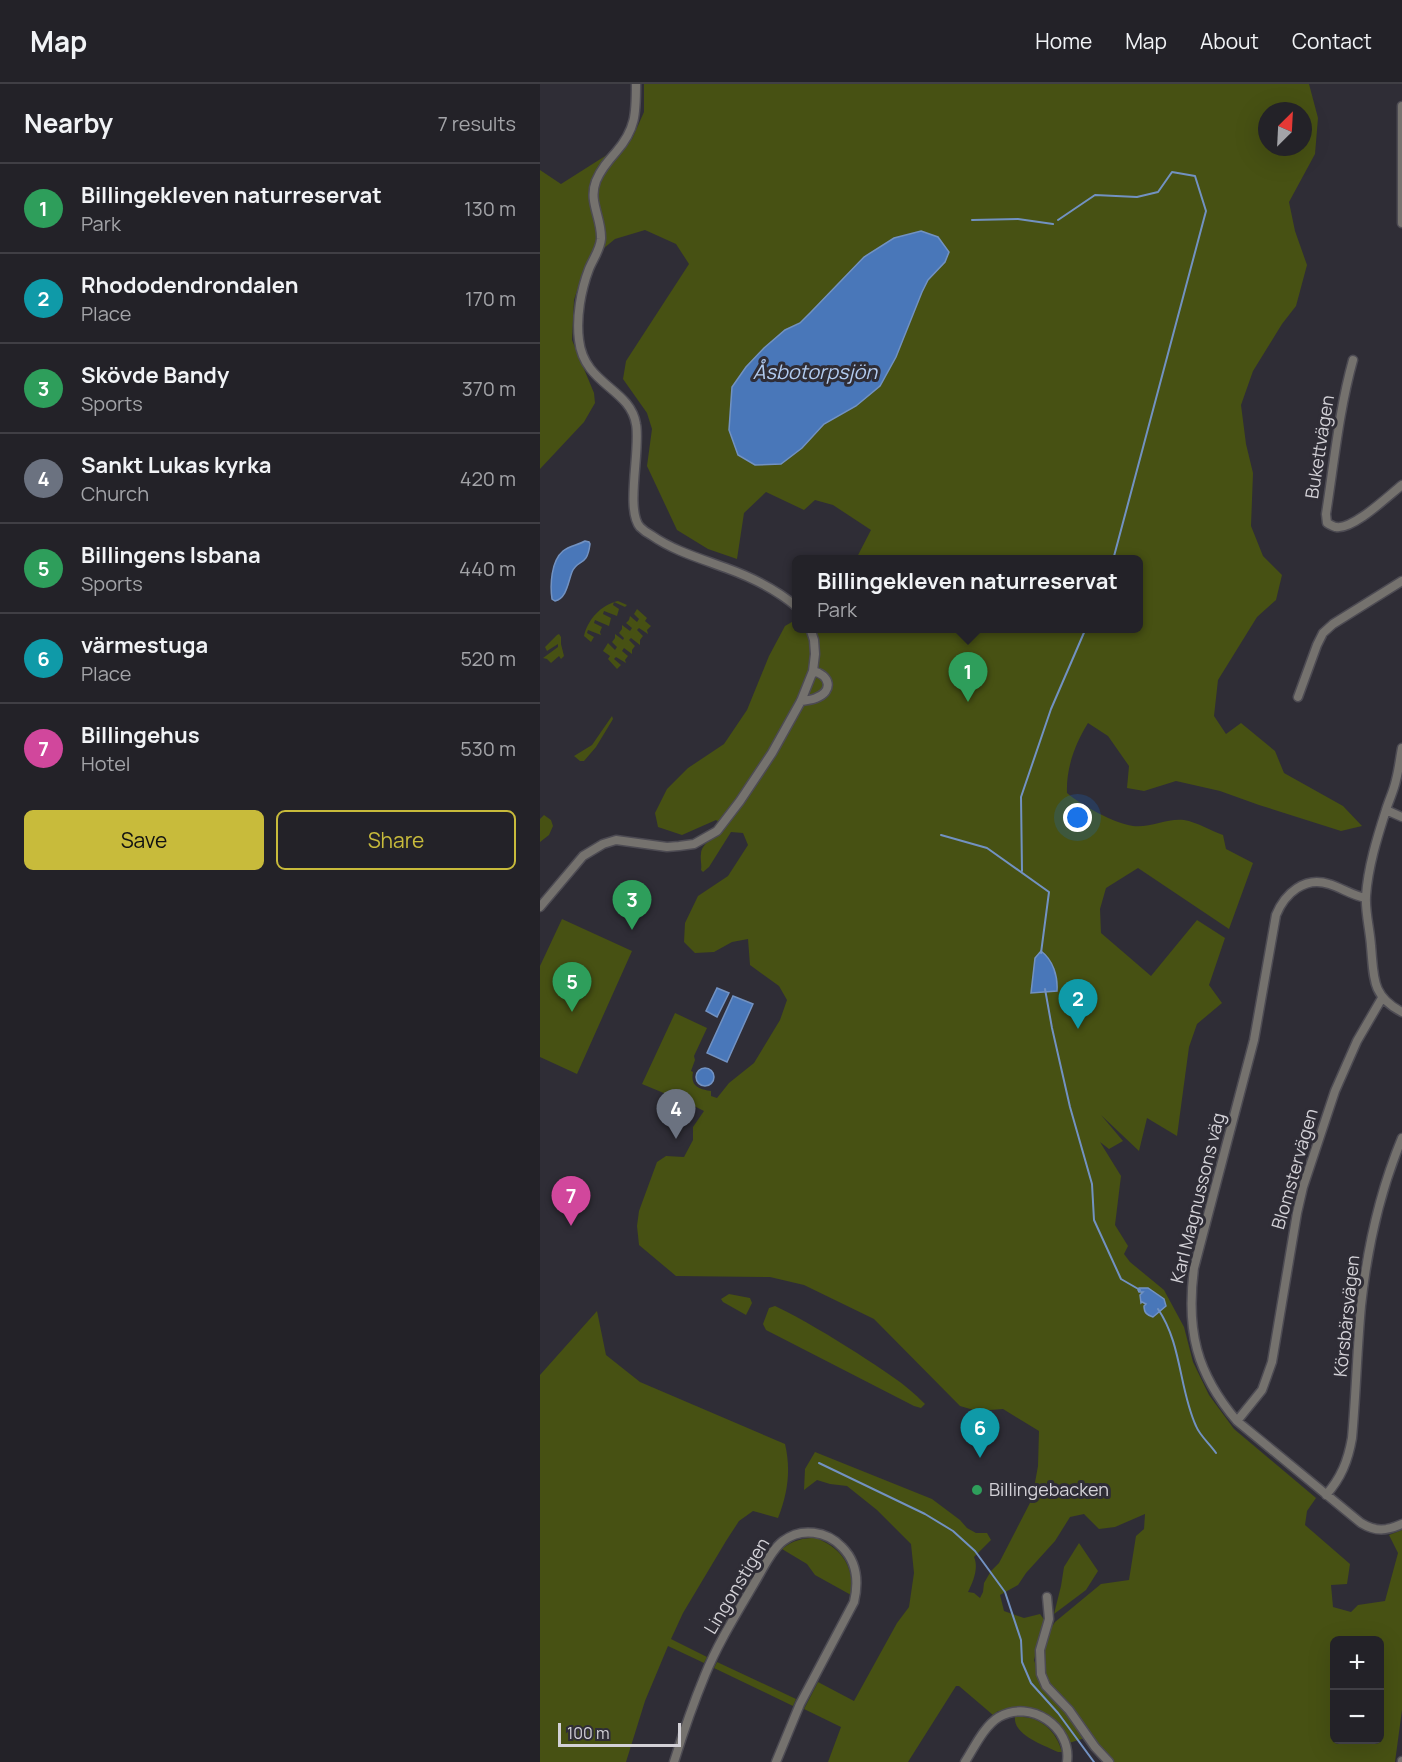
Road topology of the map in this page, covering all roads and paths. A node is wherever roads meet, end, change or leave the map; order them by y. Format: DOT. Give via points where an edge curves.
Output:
graph roads {
  1 [pos="636,84"];
  2 [pos="1402,106"];
  3 [pos="1402,224"];
  4 [pos="1353,360"];
  5 [pos="1402,485"];
  6 [pos="1402,581"];
  7 [pos="792,603"];
  8 [pos="812,633"];
  9 [pos="813,671"];
  10 [pos="1298,697"];
  11 [pos="801,700"];
  12 [pos="1402,748"];
  13 [pos="1386,810"];
  14 [pos="1402,817"];
  15 [pos="1366,898"];
  16 [pos="540,907"];
  17 [pos="1382,998"];
  18 [pos="1402,1012"];
  19 [pos="1402,1138"];
  20 [pos="1237,1420"];
  21 [pos="1326,1495"];
  22 [pos="1402,1524"];
  23 [pos="1047,1597"];
  24 [pos="674,1762"];
  25 [pos="776,1762"];
  26 [pos="965,1762"];
  27 [pos="1067,1762"];
  28 [pos="1109,1762"];
  1 -- 7 [label="street" via="633,127 600,172 592,193 601,240 582,296 578,328 581,351 588,367 634,415 634,500 640,528 680,552 748,576"];
  2 -- 3 [label="street"];
  4 -- 5 [label="street, Bukettvägen" via="1336,446 1327,523 1335,528 1356,521"];
  6 -- 10 [label="street" via="1323,633"];
  8 -- 9 [label="street"];
  9 -- 11 [label="street"];
  9 -- 11 [label="street" via="824,675 828,686 824,694"];
  11 -- 16 [label="street" via="772,753 717,831 694,844 667,847 616,840 603,844 583,856"];
  12 -- 13 [label="street"];
  13 -- 14 [label="street"];
  13 -- 15 [label="street"];
  15 -- 17 [label="street" via="1373,974"];
  15 -- 20 [label="street, Karl Magnussons väg" via="1329,884 1307,883 1287,895 1276,915 1254,1040 1194,1268 1191,1293 1193,1337 1200,1360 1209,1382"];
  17 -- 18 [label="street"];
  17 -- 20 [label="street, Blomstervägen" via="1335,1090 1297,1212 1272,1362 1262,1390"];
  19 -- 21 [label="street, Körsbärsvägen" via="1381,1200 1366,1266 1348,1460"];
  20 -- 21 [label="street, Karl Magnussons väg"];
  21 -- 22 [label="street, Karl Magnussons väg" via="1369,1528 1382,1531"];
  23 -- 28 [label="street" via="1049,1619 1040,1650 1041,1674 1046,1686"];
  24 -- 25 [label="street, Lingonstigen" via="711,1662 772,1554 790,1537 819,1534 836,1541 849,1554 857,1575 856,1593 800,1704"];
  26 -- 27 [label="street" via="999,1717 1023,1711 1041,1716 1056,1727 1066,1745"];
}
